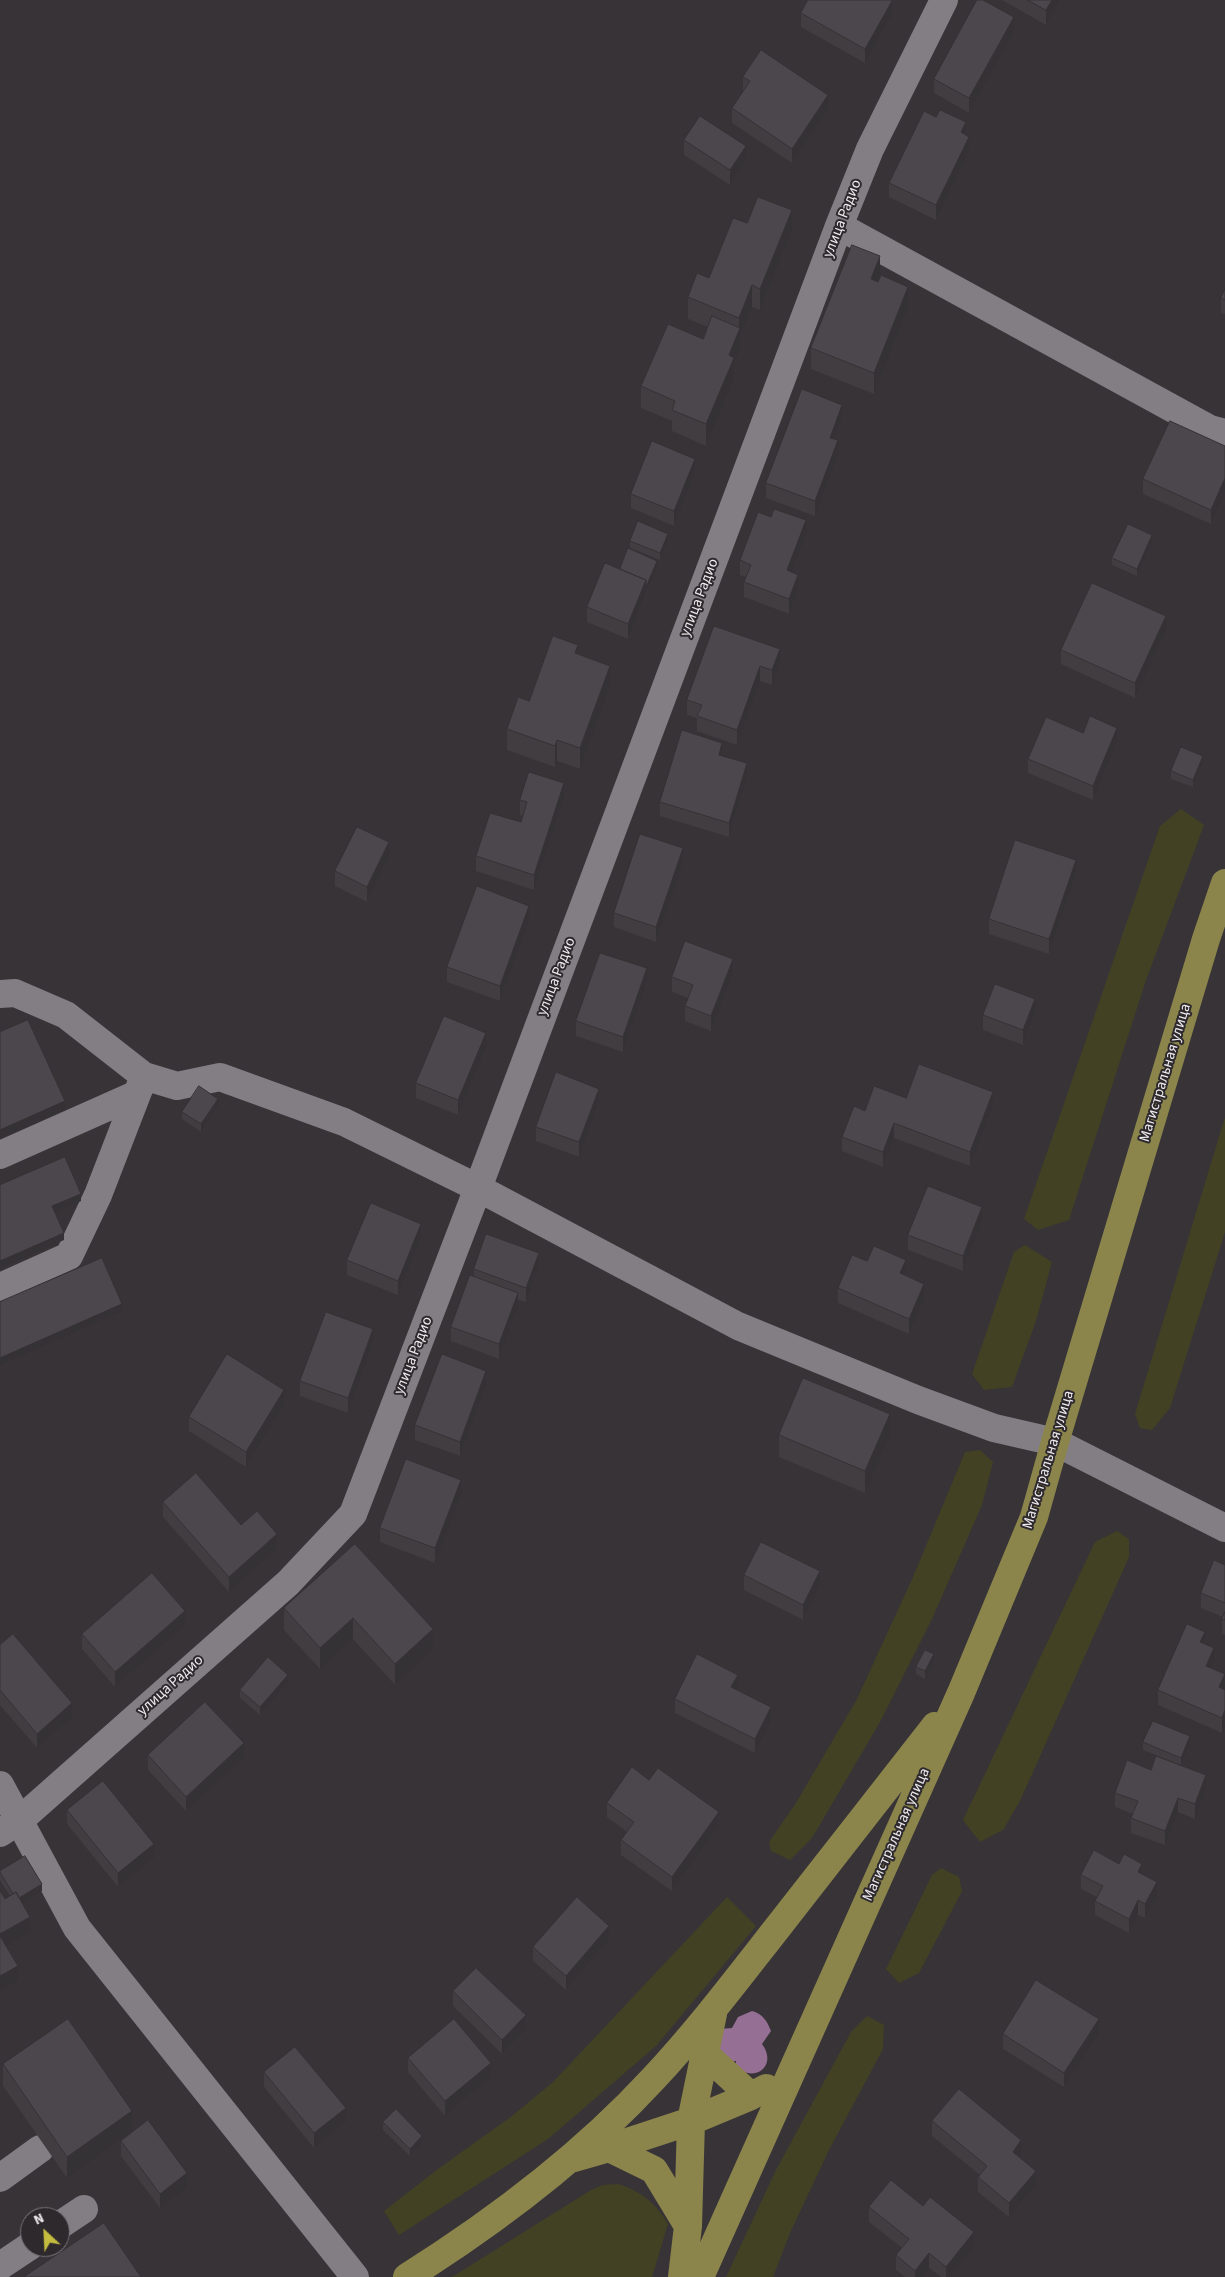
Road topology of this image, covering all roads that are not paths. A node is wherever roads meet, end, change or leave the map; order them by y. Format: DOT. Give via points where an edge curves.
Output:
graph roads {
  1 [pos="944,0"];
  2 [pos="839,226"];
  3 [pos="1225,433"];
  4 [pos="1225,883"];
  5 [pos="5,998"];
  6 [pos="141,1085"];
  7 [pos="0,1155"];
  8 [pos="478,1188"];
  9 [pos="0,1287"];
  10 [pos="1055,1442"];
  11 [pos="1225,1528"];
  12 [pos="961,1693"];
  13 [pos="0,1785"];
  14 [pos="10,1827"];
  15 [pos="714,2009"];
  16 [pos="704,2053"];
  17 [pos="792,2072"];
  18 [pos="751,2096"];
  19 [pos="691,2121"];
  20 [pos="609,2148"];
  21 [pos="40,2149"];
  22 [pos="570,2159"];
  23 [pos="0,2178"];
  24 [pos="84,2209"];
  25 [pos="70,2218"];
  26 [pos="688,2226"];
  27 [pos="355,2277"];
  28 [pos="407,2277"];
  29 [pos="682,2277"];
  30 [pos="700,2277"];
  1 -- 2 [label="street, улица Радио" via="870,149"];
  2 -- 3 [label="street" via="1210,429"];
  2 -- 8 [label="street, улица Радио"];
  4 -- 10 [label="main road, Магистральная улица"];
  5 -- 6 [label="street" via="66,1015"];
  6 -- 7 [label="street"];
  6 -- 8 [label="street" via="177,1086 220,1078 344,1122"];
  6 -- 9 [label="street" via="98,1194 69,1256"];
  8 -- 10 [label="street" via="738,1326 994,1428"];
  8 -- 14 [label="street, улица Радио" via="354,1514 288,1583"];
  10 -- 11 [label="street"];
  10 -- 12 [label="main road, Магистральная улица" via="1034,1517"];
  12 -- 15 [label="main road"];
  12 -- 17 [label="main road, Магистральная улица"];
  13 -- 14 [label="street"];
  14 -- 27 [label="street" via="77,1928"];
  15 -- 16 [label="main road"];
  15 -- 22 [label="main road" via="653,2080"];
  16 -- 18 [label="main road"];
  16 -- 19 [label="main road"];
  17 -- 18 [label="main road"];
  17 -- 30 [label="main road, Магистральная улица"];
  18 -- 19 [label="main road"];
  19 -- 20 [label="main road"];
  19 -- 26 [label="main road"];
  20 -- 22 [label="main road"];
  20 -- 26 [label="main road" via="654,2170"];
  21 -- 23 [label="street"];
  22 -- 28 [label="main road" via="460,2244"];
  24 -- 25 [label="street"];
  26 -- 29 [label="main road"];
}
